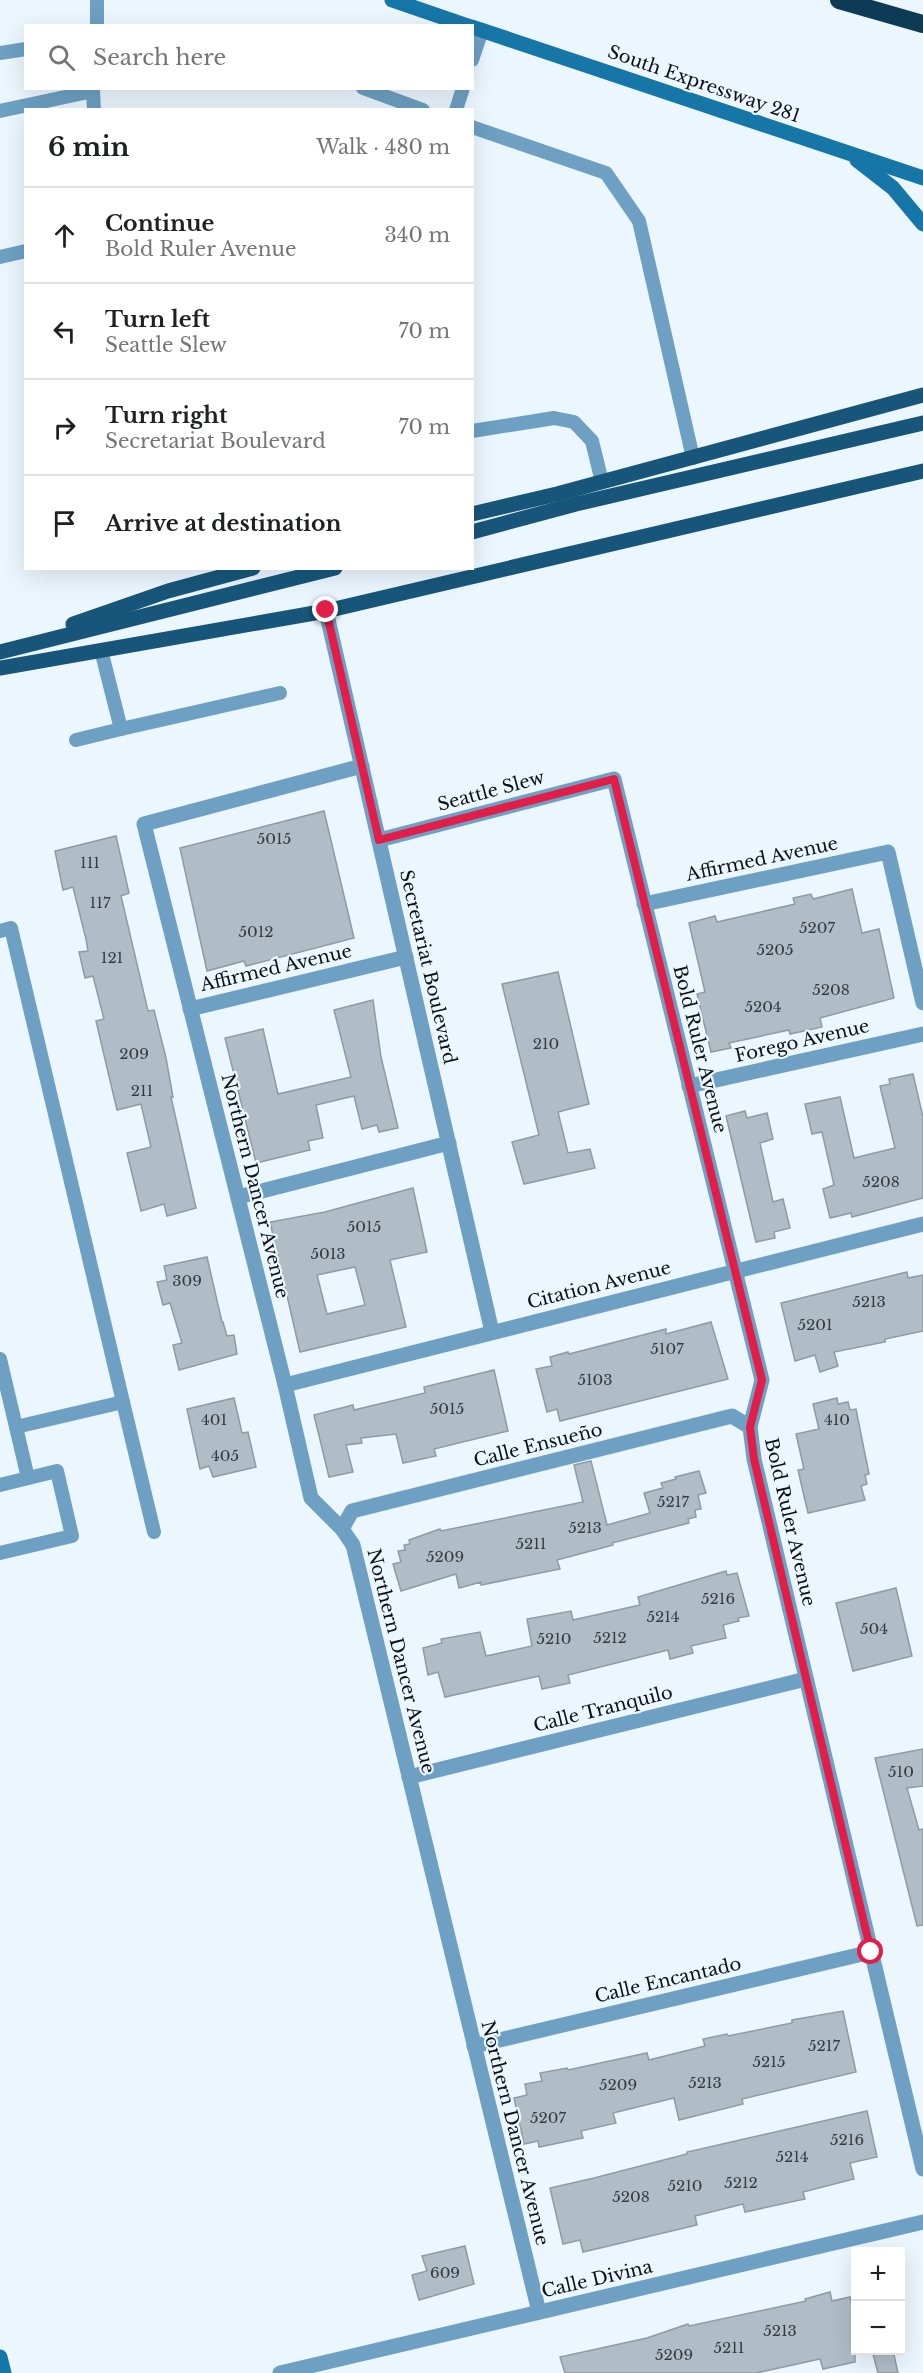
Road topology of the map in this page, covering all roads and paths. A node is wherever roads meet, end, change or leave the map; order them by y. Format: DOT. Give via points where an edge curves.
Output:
graph roads {
  1 [pos="97,0"];
  2 [pos="392,0"];
  3 [pos="839,0"];
  4 [pos="97,24"];
  5 [pos="462,24"];
  6 [pos="923,24"];
  7 [pos="474,28"];
  8 [pos="24,49"];
  9 [pos="0,52"];
  10 [pos="368,90"];
  11 [pos="462,90"];
  12 [pos="94,108"];
  13 [pos="418,108"];
  14 [pos="457,108"];
  15 [pos="0,111"];
  16 [pos="474,128"];
  17 [pos="848,153"];
  18 [pos="923,178"];
  19 [pos="923,224"];
  20 [pos="24,251"];
  21 [pos="0,257"];
  22 [pos="923,395"];
  23 [pos="923,423"];
  24 [pos="474,431"];
  25 [pos="693,458"];
  26 [pos="923,471"];
  27 [pos="602,482"];
  28 [pos="474,514"];
  29 [pos="474,531"];
  30 [pos="246,570"];
  31 [pos="327,570"];
  32 [pos="326,610"];
  33 [pos="101,650"];
  34 [pos="0,651"];
  35 [pos="0,668"];
  36 [pos="280,693"];
  37 [pos="121,729"];
  38 [pos="76,740"];
  39 [pos="362,766"];
  40 [pos="614,779"];
  41 [pos="379,840"];
  42 [pos="644,904"];
  43 [pos="0,931"];
  44 [pos="406,957"];
  45 [pos="923,1003"];
  46 [pos="190,1009"];
  47 [pos="923,1034"];
  48 [pos="689,1086"];
  49 [pos="448,1143"];
  50 [pos="238,1197"];
  51 [pos="923,1224"];
  52 [pos="735,1271"];
  53 [pos="492,1332"];
  54 [pos="0,1359"];
  55 [pos="285,1384"];
  56 [pos="123,1402"];
  57 [pos="16,1427"];
  58 [pos="750,1427"];
  59 [pos="28,1478"];
  60 [pos="0,1485"];
  61 [pos="342,1529"];
  62 [pos="154,1532"];
  63 [pos="0,1553"];
  64 [pos="806,1679"];
  65 [pos="409,1777"];
  66 [pos="871,1952"];
  67 [pos="474,2046"];
  68 [pos="923,2169"];
  69 [pos="923,2222"];
  70 [pos="539,2312"];
  71 [pos="0,2357"];
  72 [pos="4,2373"];
  73 [pos="280,2373"];
  1 -- 4 [label="lane"];
  2 -- 5 [label="main road, South Expressway 281"];
  3 -- 6 [label="highway"];
  7 -- 17 [label="main road, South Expressway 281"];
  8 -- 9 [label="lane"];
  10 -- 13 [label="lane"];
  11 -- 14 [label="lane"];
  12 -- 15 [label="lane" via="93,91"];
  16 -- 25 [label="lane" via="606,173 639,221"];
  17 -- 18 [label="main road, South Expressway 281"];
  17 -- 19 [label="main road" via="893,188"];
  20 -- 21 [label="lane"];
  22 -- 25 [label="main road"];
  23 -- 29 [label="main road"];
  24 -- 27 [label="lane" via="554,418 574,422 592,441"];
  25 -- 27 [label="main road"];
  26 -- 32 [label="main road"];
  27 -- 28 [label="main road"];
  30 -- 34 [label="main road" via="168,591"];
  31 -- 34 [label="main road"];
  32 -- 33 [label="main road"];
  32 -- 39 [label="street, Secretariat Boulevard"];
  33 -- 35 [label="main road"];
  33 -- 37 [label="lane"];
  36 -- 37 [label="lane"];
  37 -- 38 [label="lane"];
  39 -- 41 [label="street, Secretariat Boulevard"];
  39 -- 46 [label="street, Northern Dancer Avenue" via="144,824"];
  40 -- 41 [label="street, Seattle Slew"];
  40 -- 42 [label="street, Bold Ruler Avenue"];
  41 -- 44 [label="street, Secretariat Boulevard"];
  42 -- 45 [label="street, Affirmed Avenue" via="888,852"];
  42 -- 48 [label="street, Bold Ruler Avenue"];
  43 -- 56 [label="lane" via="11,928"];
  44 -- 46 [label="street, Affirmed Avenue"];
  44 -- 49 [label="street, Secretariat Boulevard"];
  46 -- 50 [label="street, Northern Dancer Avenue"];
  47 -- 48 [label="street, Forego Avenue"];
  48 -- 52 [label="street, Bold Ruler Avenue"];
  49 -- 50 [label="street"];
  49 -- 53 [label="street, Secretariat Boulevard"];
  50 -- 55 [label="street, Northern Dancer Avenue"];
  51 -- 52 [label="street, Citation Avenue"];
  52 -- 53 [label="street, Citation Avenue"];
  52 -- 58 [label="street, Bold Ruler Avenue" via="762,1380"];
  53 -- 55 [label="street, Citation Avenue"];
  54 -- 57 [label="lane"];
  55 -- 61 [label="street, Northern Dancer Avenue" via="311,1498"];
  56 -- 57 [label="lane"];
  56 -- 62 [label="lane"];
  57 -- 59 [label="lane"];
  58 -- 61 [label="street, Calle Ensueño" via="732,1416 352,1511"];
  58 -- 64 [label="street, Bold Ruler Avenue" via="754,1459"];
  59 -- 60 [label="lane"];
  59 -- 63 [label="lane" via="57,1471 72,1536"];
  61 -- 65 [label="street, Northern Dancer Avenue" via="353,1545"];
  64 -- 65 [label="street, Calle Tranquilo"];
  64 -- 66 [label="street, Bold Ruler Avenue"];
  65 -- 67 [label="street, Northern Dancer Avenue"];
  66 -- 67 [label="street, Calle Encantado"];
  66 -- 68 [label="street, Bold Ruler Avenue"];
  67 -- 70 [label="street, Northern Dancer Avenue"];
  69 -- 70 [label="street, Calle Divina"];
  70 -- 73 [label="street, Calle Divina"];
  71 -- 72 [label="main road"];
}
